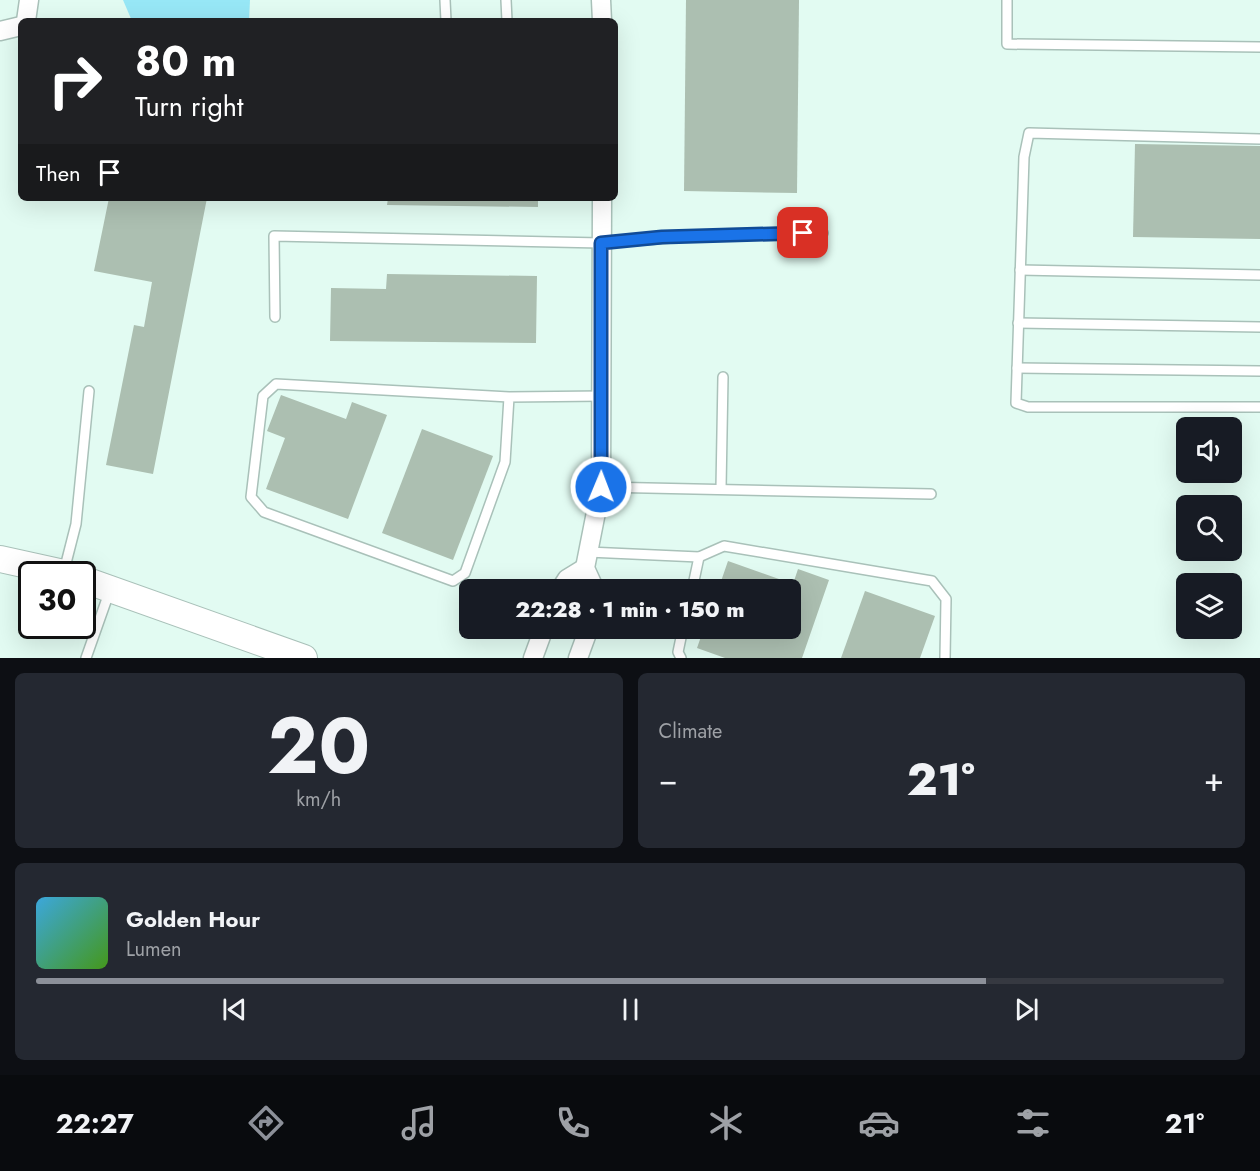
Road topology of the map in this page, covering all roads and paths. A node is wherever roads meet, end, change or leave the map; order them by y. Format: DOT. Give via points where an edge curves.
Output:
graph roads {
  1 [pos="30,0"];
  2 [pos="445,0"];
  3 [pos="506,0"];
  4 [pos="601,0"];
  5 [pos="1007,0"];
  6 [pos="27,18"];
  7 [pos="446,18"];
  8 [pos="507,18"];
  9 [pos="602,18"];
  10 [pos="18,27"];
  11 [pos="0,31"];
  12 [pos="1260,47"];
  13 [pos="1260,139"];
  14 [pos="602,201"];
  15 [pos="823,233"];
  16 [pos="601,243"];
  17 [pos="1020,270"];
  18 [pos="1260,275"];
  19 [pos="275,317"];
  20 [pos="1018,323"];
  21 [pos="1260,327"];
  22 [pos="1017,368"];
  23 [pos="1260,371"];
  24 [pos="723,377"];
  25 [pos="89,391"];
  26 [pos="603,396"];
  27 [pos="509,397"];
  28 [pos="1260,407"];
  29 [pos="601,487"];
  30 [pos="720,488"];
  31 [pos="931,494"];
  32 [pos="699,557"];
  33 [pos="0,559"];
  34 [pos="587,560"];
  35 [pos="72,561"];
  36 [pos="18,563"];
  37 [pos="567,579"];
  38 [pos="592,579"];
  39 [pos="694,579"];
  40 [pos="96,584"];
  41 [pos="110,588"];
  42 [pos="540,639"];
  43 [pos="585,639"];
  44 [pos="681,639"];
  45 [pos="86,658"];
  46 [pos="304,658"];
  47 [pos="533,658"];
  48 [pos="579,658"];
  49 [pos="681,658"];
  50 [pos="945,658"];
  1 -- 6 [label="street"];
  2 -- 7 [label="lane"];
  3 -- 8 [label="lane"];
  4 -- 9 [label="street"];
  5 -- 12 [label="lane" via="1007,44"];
  10 -- 11 [label="street"];
  13 -- 17 [label="lane" via="1029,133 1024,157"];
  14 -- 16 [label="street"];
  15 -- 16 [label="lane" via="713,234"];
  16 -- 19 [label="lane" via="274,236"];
  16 -- 26 [label="street"];
  17 -- 18 [label="lane"];
  17 -- 20 [label="lane"];
  20 -- 21 [label="lane"];
  20 -- 22 [label="lane"];
  22 -- 23 [label="lane"];
  22 -- 28 [label="lane" via="1016,403 1028,407"];
  24 -- 30 [label="lane"];
  25 -- 35 [label="lane"];
  26 -- 27 [label="lane"];
  26 -- 29 [label="street"];
  27 -- 27 [label="lane" via="505,462 465,573 453,581 264,512 251,497 263,396 276,384"];
  29 -- 30 [label="lane"];
  29 -- 34 [label="street"];
  30 -- 31 [label="lane"];
  32 -- 34 [label="lane"];
  32 -- 39 [label="lane"];
  32 -- 50 [label="lane" via="724,546 932,581 946,599"];
  33 -- 36 [label="main road"];
  34 -- 37 [label="street"];
  34 -- 38 [label="street"];
  40 -- 41 [label="main road"];
  41 -- 45 [label="lane"];
  41 -- 46 [label="main road"];
  42 -- 47 [label="street"];
  43 -- 48 [label="street"];
  44 -- 49 [label="lane"];
}
